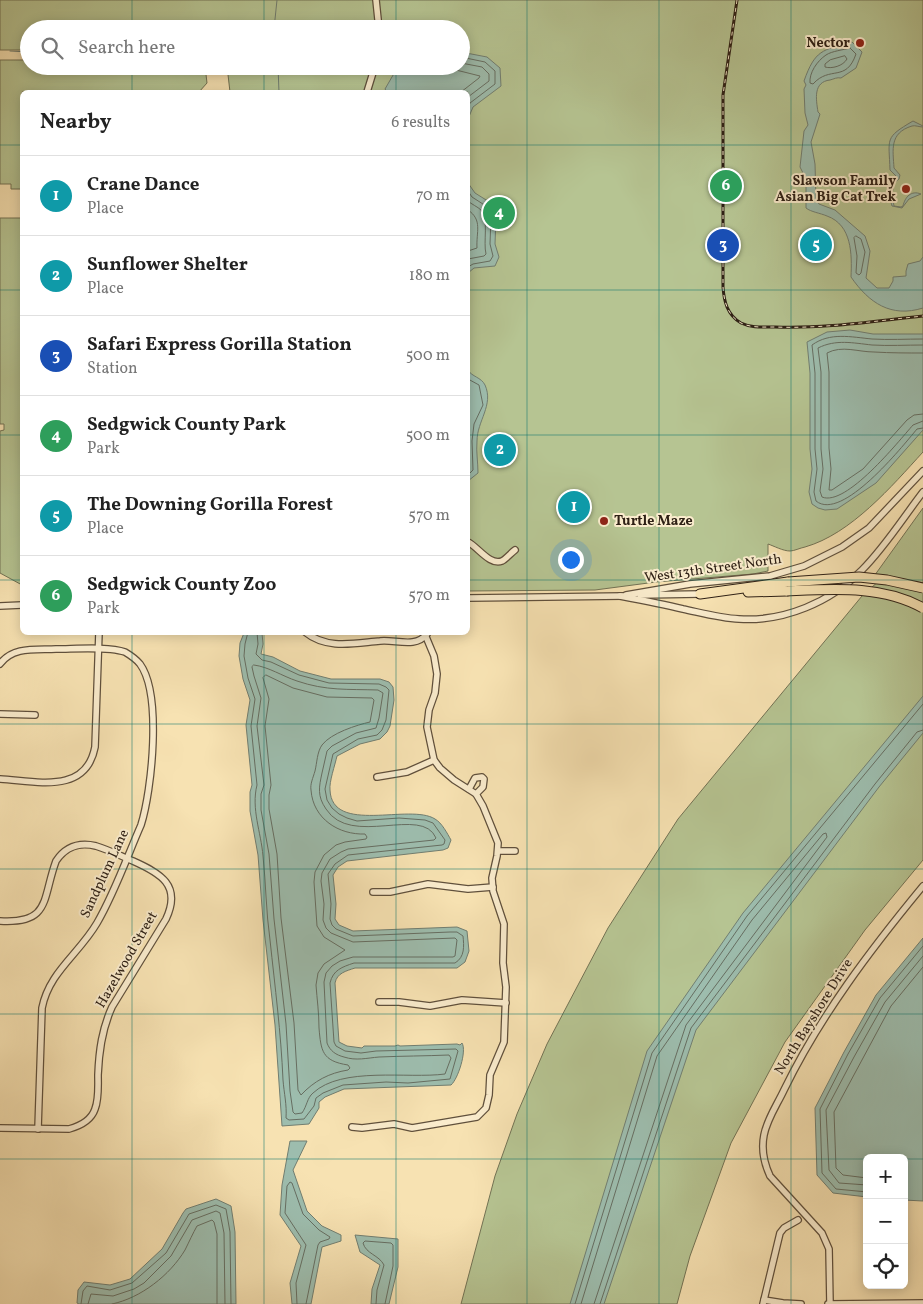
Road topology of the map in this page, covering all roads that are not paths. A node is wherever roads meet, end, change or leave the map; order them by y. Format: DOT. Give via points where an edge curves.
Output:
graph roads {
  1 [pos="376,0"];
  2 [pos="378,20"];
  3 [pos="372,75"];
  4 [pos="368,90"];
  5 [pos="923,471"];
  6 [pos="923,492"];
  7 [pos="470,543"];
  8 [pos="515,550"];
  9 [pos="788,586"];
  10 [pos="923,588"];
  11 [pos="700,594"];
  12 [pos="620,596"];
  13 [pos="470,598"];
  14 [pos="20,605"];
  15 [pos="0,606"];
  16 [pos="923,608"];
  17 [pos="99,635"];
  18 [pos="311,635"];
  19 [pos="424,635"];
  20 [pos="426,635"];
  21 [pos="98,649"];
  22 [pos="0,664"];
  23 [pos="0,714"];
  24 [pos="35,715"];
  25 [pos="434,760"];
  26 [pos="377,777"];
  27 [pos="0,778"];
  28 [pos="469,789"];
  29 [pos="476,794"];
  30 [pos="498,851"];
  31 [pos="515,851"];
  32 [pos="126,858"];
  33 [pos="923,886"];
  34 [pos="493,887"];
  35 [pos="373,892"];
  36 [pos="0,921"];
  37 [pos="378,1002"];
  38 [pos="506,1003"];
  39 [pos="0,1128"];
  40 [pos="352,1128"];
  41 [pos="38,1129"];
  42 [pos="798,1220"];
  43 [pos="764,1302"];
  44 [pos="923,1303"];
  45 [pos="801,1304"];
  46 [pos="828,1304"];
  1 -- 2 [label="street"];
  3 -- 4 [label="street"];
  5 -- 12 [label="street, West 13th Street North" via="869,528 842,547 804,566 770,576 690,584"];
  6 -- 12 [label="street, West 13th Street North" via="877,554 856,576 829,597 796,611 740,619"];
  7 -- 8 [label="street" via="493,561 502,561"];
  9 -- 10 [label="highway, bridge" via="859,577"];
  9 -- 11 [label="highway"];
  9 -- 16 [label="highway, bridge" via="885,594"];
  11 -- 12 [label="street, West 13th Street North"];
  12 -- 13 [label="street, West 13th Street North"];
  14 -- 15 [label="street"];
  17 -- 21 [label="street"];
  18 -- 19 [label="street" via="343,645 382,640 411,642"];
  20 -- 25 [label="street" via="437,674 427,727"];
  21 -- 22 [label="street, Sandplum Lane" via="25,650 6,657"];
  21 -- 27 [label="street" via="95,747 91,761 78,776 61,782"];
  21 -- 32 [label="street, Sandplum Lane" via="124,652 140,664 147,679 152,706 149,792 141,825"];
  23 -- 24 [label="street"];
  25 -- 26 [label="street" via="407,772"];
  25 -- 28 [label="street"];
  28 -- 29 [label="street"];
  28 -- 29 [label="street" via="475,778 482,777 485,782"];
  29 -- 30 [label="street" via="496,837"];
  30 -- 31 [label="street"];
  30 -- 34 [label="street"];
  32 -- 36 [label="street" via="87,844 67,848 56,861 40,910 22,922"];
  32 -- 41 [label="street, Sandplum Lane" via="98,921 44,996"];
  32 -- 41 [label="street, Hazelwood Street" via="160,875 169,888 172,902 166,919 107,1019 100,1044 95,1110 91,1118 69,1129"];
  33 -- 46 [label="street, North Bayshore Drive" via="860,966 816,1034 797,1065 764,1135 763,1154 770,1176 822,1233 829,1249"];
  34 -- 35 [label="street" via="428,884"];
  34 -- 38 [label="street" via="504,924"];
  37 -- 38 [label="street" via="430,1006 462,1000"];
  38 -- 40 [label="street" via="504,1042 490,1076 486,1108 477,1117 412,1128 394,1124"];
  39 -- 41 [label="street"];
  42 -- 43 [label="street" via="780,1233"];
  43 -- 45 [label="street"];
  44 -- 46 [label="street"];
}
